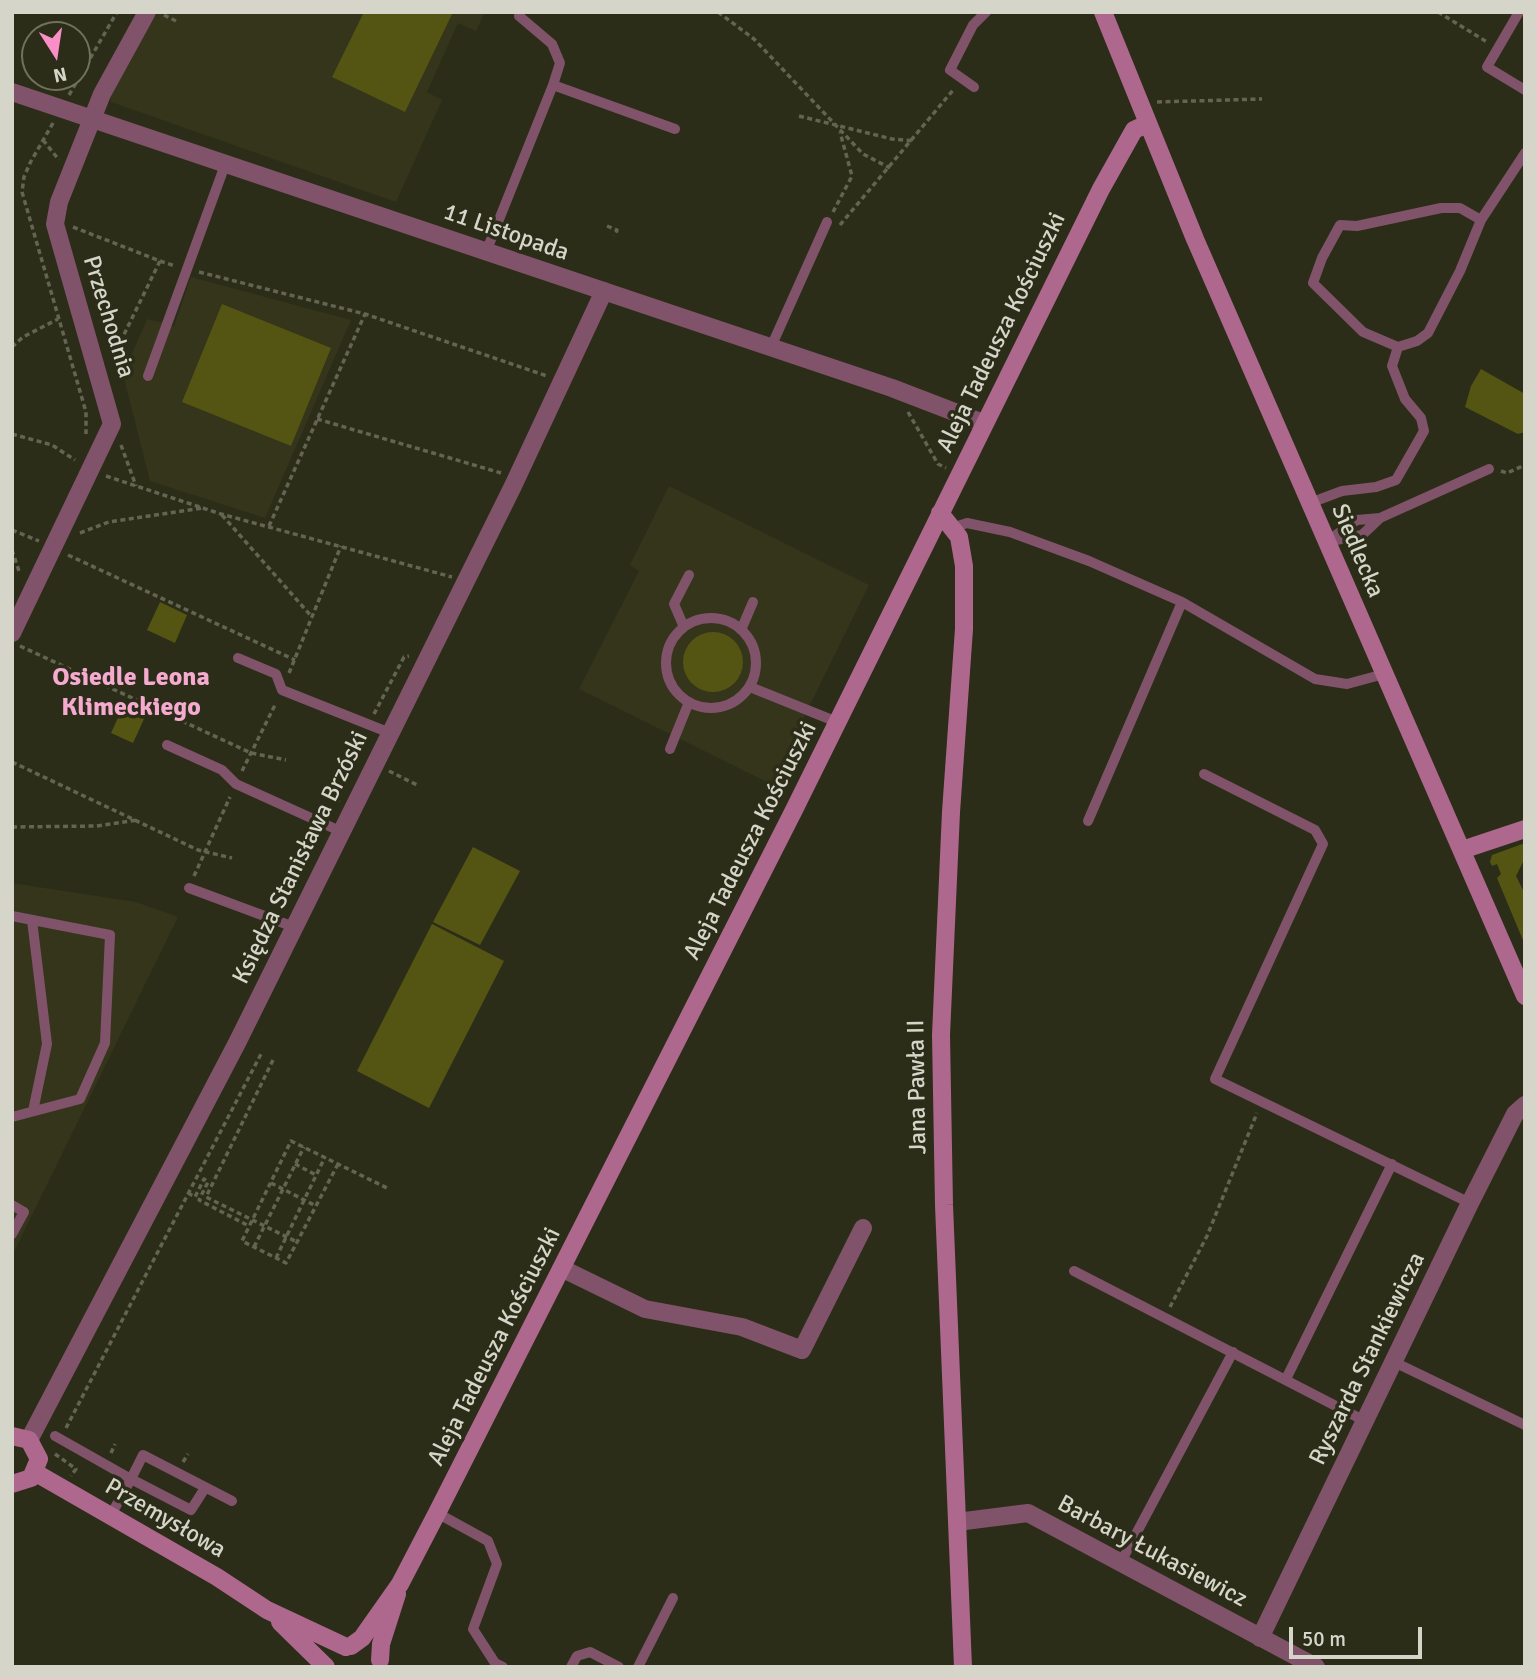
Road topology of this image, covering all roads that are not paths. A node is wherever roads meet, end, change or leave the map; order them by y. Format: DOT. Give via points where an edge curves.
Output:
graph roads {
  1 [pos="147,12"];
  2 [pos="986,12"];
  3 [pos="1103,12"];
  4 [pos="1519,12"];
  5 [pos="519,16"];
  6 [pos="553,85"];
  7 [pos="974,87"];
  8 [pos="1525,90"];
  9 [pos="12,92"];
  10 [pos="92,119"];
  11 [pos="1147,124"];
  12 [pos="675,129"];
  13 [pos="1525,153"];
  14 [pos="225,165"];
  15 [pos="1481,220"];
  16 [pos="827,222"];
  17 [pos="486,252"];
  18 [pos="604,292"];
  19 [pos="1398,346"];
  20 [pos="771,347"];
  21 [pos="148,376"];
  22 [pos="983,423"];
  23 [pos="1489,469"];
  24 [pos="1310,503"];
  25 [pos="940,513"];
  26 [pos="952,528"];
  27 [pos="1326,542"];
  28 [pos="689,575"];
  29 [pos="753,602"];
  30 [pos="1182,603"];
  31 [pos="684,627"];
  32 [pos="741,630"];
  33 [pos="12,633"];
  34 [pos="238,658"];
  35 [pos="1384,674"];
  36 [pos="750,687"];
  37 [pos="689,702"];
  38 [pos="837,723"];
  39 [pos="390,733"];
  40 [pos="167,745"];
  41 [pos="670,749"];
  42 [pos="1204,774"];
  43 [pos="1088,821"];
  44 [pos="1525,829"];
  45 [pos="342,832"];
  46 [pos="1462,850"];
  47 [pos="189,888"];
  48 [pos="12,916"];
  49 [pos="32,920"];
  50 [pos="294,927"];
  51 [pos="1525,996"];
  52 [pos="1525,1105"];
  53 [pos="33,1111"];
  54 [pos="12,1117"];
  55 [pos="1392,1164"];
  56 [pos="1470,1203"];
  57 [pos="12,1205"];
  58 [pos="863,1228"];
  59 [pos="12,1234"];
  60 [pos="563,1269"];
  61 [pos="1074,1271"];
  62 [pos="1233,1352"];
  63 [pos="1394,1362"];
  64 [pos="1286,1379"];
  65 [pos="1365,1421"];
  66 [pos="1525,1425"];
  67 [pos="59,1434"];
  68 [pos="21,1438"];
  69 [pos="36,1473"];
  70 [pos="131,1479"];
  71 [pos="12,1484"];
  72 [pos="205,1488"];
  73 [pos="232,1501"];
  74 [pos="437,1513"];
  75 [pos="111,1515"];
  76 [pos="957,1522"];
  77 [pos="1121,1562"];
  78 [pos="400,1584"];
  79 [pos="673,1598"];
  80 [pos="267,1611"];
  81 [pos="1261,1638"];
  82 [pos="349,1647"];
  83 [pos="381,1663"];
  84 [pos="328,1667"];
  85 [pos="503,1667"];
  86 [pos="571,1667"];
  87 [pos="619,1667"];
  88 [pos="638,1667"];
  89 [pos="962,1667"];
  90 [pos="1316,1667"];
  1 -- 10 [label="street"];
  2 -- 7 [label="lane" via="972,25 950,70"];
  3 -- 11 [label="street, Siedlecka"];
  4 -- 8 [label="lane" via="1486,67"];
  5 -- 6 [label="lane" via="552,44 560,63"];
  6 -- 12 [label="lane"];
  6 -- 17 [label="lane"];
  9 -- 10 [label="street, 11 Listopada"];
  10 -- 14 [label="street, 11 Listopada"];
  10 -- 33 [label="street, Przechodnia" via="56,221 112,424"];
  11 -- 22 [label="street, Aleja Tadeusza Kościuszki" via="1134,130 1124,143"];
  11 -- 24 [label="street, Siedlecka"];
  13 -- 15 [label="lane"];
  14 -- 17 [label="street, 11 Listopada"];
  14 -- 21 [label="lane"];
  15 -- 19 [label="lane" via="1428,333"];
  15 -- 19 [label="lane" via="1460,208 1441,208 1357,226 1340,225 1313,283 1363,332"];
  16 -- 20 [label="lane"];
  17 -- 18 [label="street, 11 Listopada"];
  18 -- 20 [label="street, 11 Listopada"];
  18 -- 39 [label="street, Księdza Stanisława Brzóski"];
  19 -- 24 [label="lane" via="1392,366 1405,399 1420,418 1424,431 1419,441 1396,480"];
  20 -- 22 [label="street, 11 Listopada"];
  22 -- 25 [label="street, Aleja Tadeusza Kościuszki"];
  23 -- 27 [label="lane" via="1380,518 1362,535"];
  24 -- 27 [label="street, Siedlecka"];
  25 -- 26 [label="street, Jana Pawła II"];
  25 -- 38 [label="street, Aleja Tadeusza Kościuszki"];
  26 -- 30 [label="lane" via="967,523 1010,532"];
  26 -- 76 [label="street, Jana Pawła II" via="964,566 964,629 941,1049"];
  27 -- 35 [label="street, Siedlecka"];
  28 -- 31 [label="lane" via="674,604"];
  29 -- 32 [label="lane"];
  30 -- 35 [label="lane" via="1315,679 1347,684"];
  30 -- 43 [label="lane"];
  31 -- 32 [label="lane" via="700,619 718,618"];
  31 -- 37 [label="lane" via="672,640 667,675 675,691"];
  32 -- 36 [label="lane" via="756,652"];
  34 -- 39 [label="lane" via="276,674 282,690"];
  35 -- 46 [label="street, Siedlecka"];
  36 -- 37 [label="lane" via="733,703 711,709"];
  36 -- 38 [label="lane"];
  37 -- 41 [label="lane"];
  38 -- 60 [label="street, Aleja Tadeusza Kościuszki"];
  39 -- 45 [label="street, Księdza Stanisława Brzóski"];
  40 -- 45 [label="lane" via="222,770 236,784"];
  42 -- 55 [label="lane" via="1315,830 1323,844 1215,1079"];
  44 -- 46 [label="street"];
  45 -- 50 [label="street, Księdza Stanisława Brzóski"];
  46 -- 51 [label="street, Siedlecka"];
  47 -- 50 [label="lane"];
  48 -- 49 [label="lane"];
  49 -- 53 [label="lane" via="47,1044"];
  49 -- 53 [label="lane" via="110,935 105,1043 80,1099"];
  50 -- 68 [label="street, Księdza Stanisława Brzóski" via="171,1173"];
  52 -- 56 [label="street, Ryszarda Stankiewicza" via="1515,1114"];
  53 -- 54 [label="lane"];
  55 -- 56 [label="lane"];
  55 -- 64 [label="lane"];
  56 -- 63 [label="street, Ryszarda Stankiewicza"];
  57 -- 59 [label="lane" via="24,1212"];
  58 -- 60 [label="street" via="802,1350 742,1327 645,1309"];
  60 -- 74 [label="street, Aleja Tadeusza Kościuszki"];
  61 -- 62 [label="lane"];
  62 -- 64 [label="lane"];
  62 -- 77 [label="lane"];
  63 -- 65 [label="street, Ryszarda Stankiewicza"];
  63 -- 66 [label="lane"];
  64 -- 65 [label="lane"];
  65 -- 81 [label="street, Ryszarda Stankiewicza"];
  67 -- 70 [label="lane"];
  68 -- 69 [label="street" via="39,1459"];
  69 -- 71 [label="street"];
  69 -- 75 [label="street, Przemysłowa"];
  70 -- 72 [label="lane" via="191,1510"];
  70 -- 72 [label="lane" via="143,1455"];
  70 -- 75 [label="lane"];
  72 -- 73 [label="lane"];
  74 -- 78 [label="street, Aleja Tadeusza Kościuszki"];
  74 -- 85 [label="lane" via="488,1541 497,1564 473,1629"];
  75 -- 80 [label="street, Przemysłowa"];
  76 -- 77 [label="street, Barbary Łukasiewicz" via="1028,1513"];
  76 -- 89 [label="street, Jana Pawła II"];
  77 -- 81 [label="street, Barbary Łukasiewicz"];
  78 -- 82 [label="street, Aleja Tadeusza Kościuszki" via="362,1638"];
  78 -- 83 [label="street, Aleja Tadeusza Kościuszki" via="381,1644"];
  79 -- 88 [label="lane"];
  80 -- 82 [label="street"];
  80 -- 84 [label="street"];
  81 -- 90 [label="street, Barbary Łukasiewicz"];
  82 -- 83 [label="street" via="368,1648"];
  82 -- 84 [label="street, Aleja Tadeusza Kościuszki"];
  86 -- 87 [label="lane" via="577,1656 590,1652"];
}
